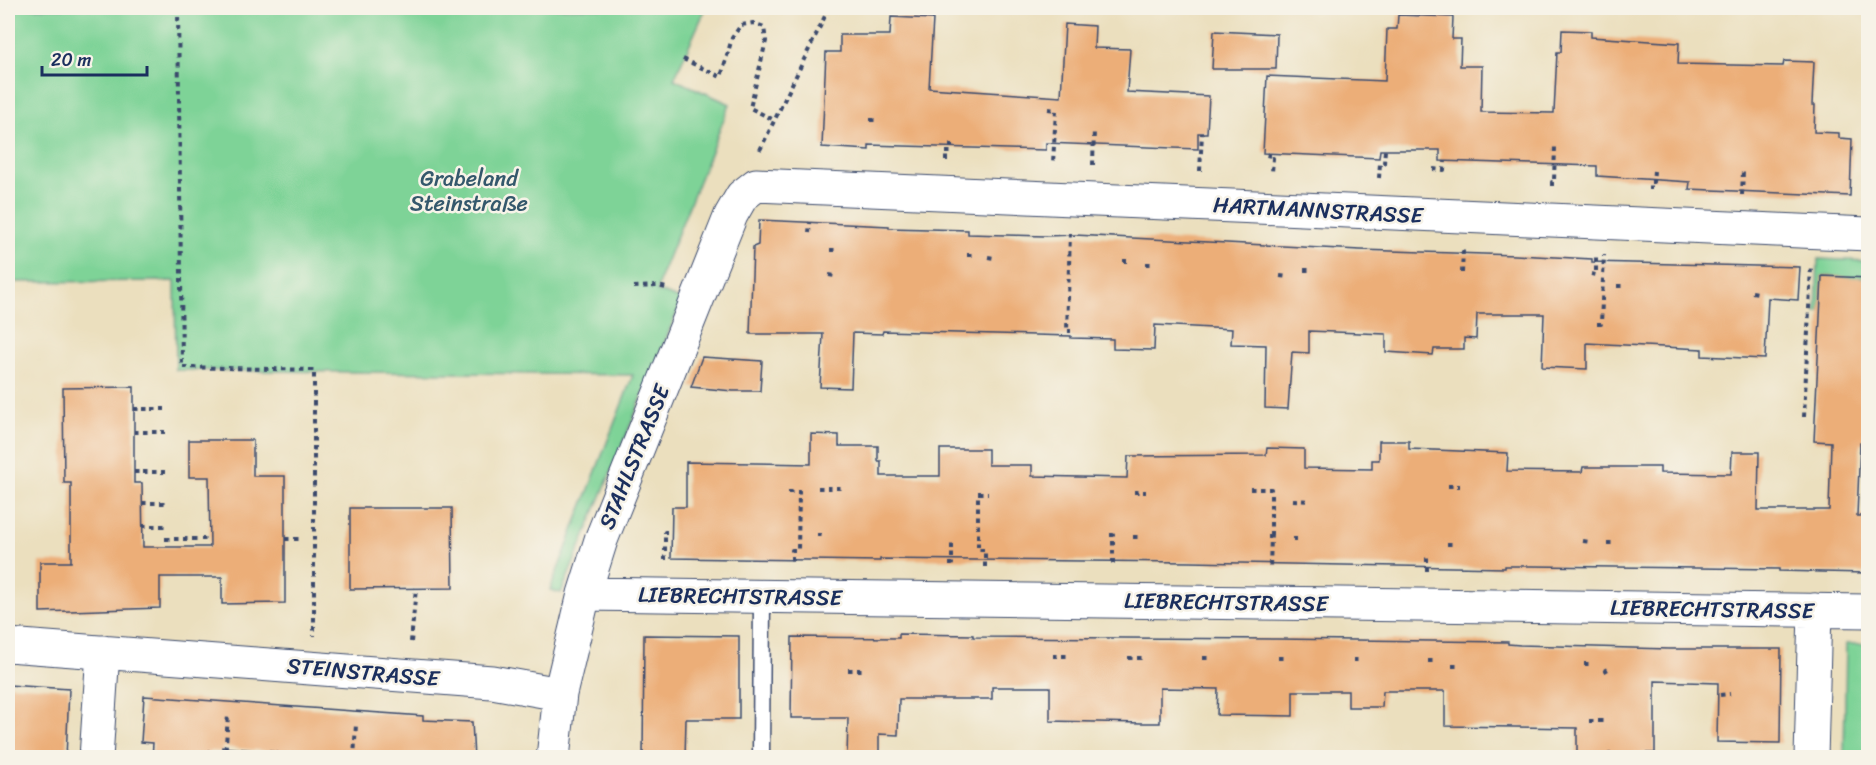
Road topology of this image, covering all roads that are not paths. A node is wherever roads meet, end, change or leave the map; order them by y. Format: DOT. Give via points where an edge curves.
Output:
graph roads {
  1 [pos="768,184"];
  2 [pos="1869,234"];
  3 [pos="584,594"];
  4 [pos="762,597"];
  5 [pos="1815,610"];
  6 [pos="1869,611"];
  7 [pos="8,645"];
  8 [pos="103,652"];
  9 [pos="560,694"];
  10 [pos="96,758"];
  11 [pos="553,758"];
  12 [pos="761,758"];
  13 [pos="1811,758"];
  1 -- 2 [label="street, HARTMANNSTRASSE"];
  1 -- 3 [label="street, STAHLSTRASSE" via="750,188 731,215 601,540"];
  3 -- 4 [label="street, LIEBRECHTSTRASSE"];
  3 -- 9 [label="street, STAHLSTRASSE"];
  4 -- 5 [label="street, LIEBRECHTSTRASSE"];
  4 -- 12 [label="lane"];
  5 -- 6 [label="street, LIEBRECHTSTRASSE"];
  5 -- 13 [label="street"];
  7 -- 8 [label="street, STEINSTRASSE"];
  8 -- 9 [label="street, STEINSTRASSE" via="165,648 492,682"];
  8 -- 10 [label="street"];
  9 -- 11 [label="street, STAHLSTRASSE"];
}
